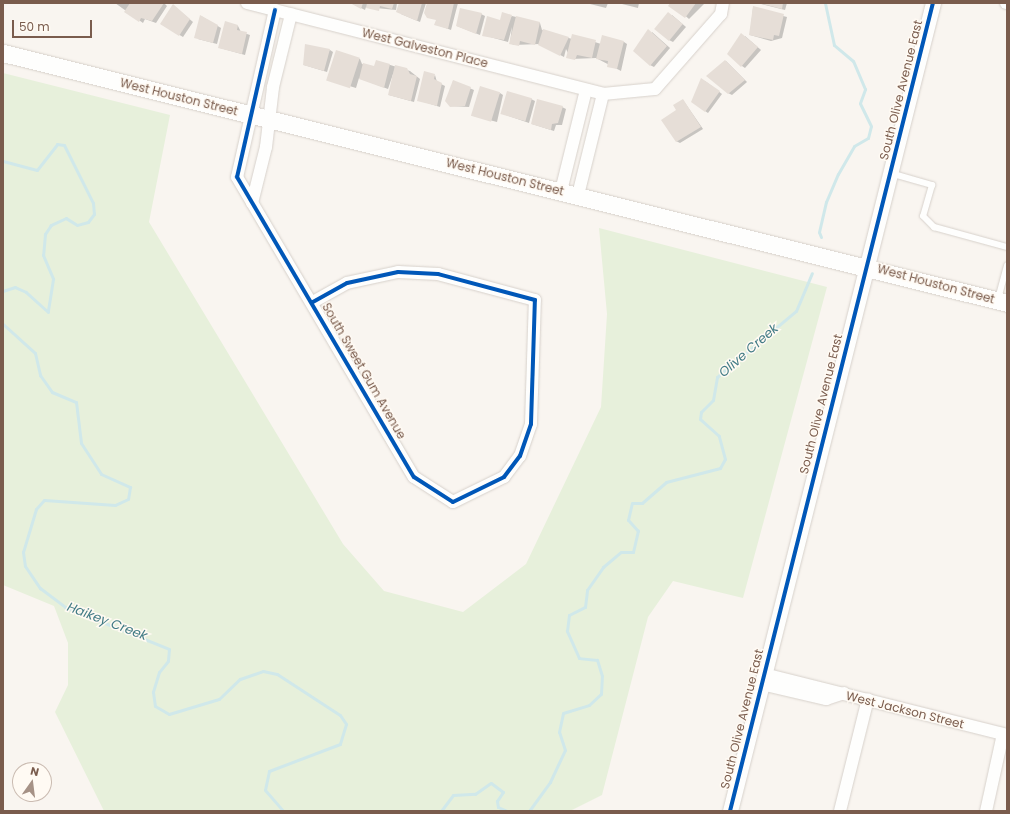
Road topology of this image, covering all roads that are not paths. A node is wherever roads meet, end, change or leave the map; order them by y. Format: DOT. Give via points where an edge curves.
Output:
graph roads {
  1 [pos="247,3"];
  2 [pos="724,3"];
  3 [pos="933,3"];
  4 [pos="275,10"];
  5 [pos="291,14"];
  6 [pos="3,53"];
  7 [pos="586,90"];
  8 [pos="603,94"];
  9 [pos="250,115"];
  10 [pos="269,119"];
  11 [pos="890,173"];
  12 [pos="561,191"];
  13 [pos="578,196"];
  14 [pos="252,203"];
  15 [pos="1007,247"];
  16 [pos="1007,265"];
  17 [pos="866,266"];
  18 [pos="313,302"];
  19 [pos="1002,302"];
  20 [pos="762,679"];
  21 [pos="868,699"];
  22 [pos="730,811"];
  23 [pos="840,811"];
  24 [pos="986,811"];
  1 -- 4 [label="street, West Galveston Place"];
  2 -- 8 [label="street, West Galveston Place" via="722,14 655,89"];
  3 -- 11 [label="street, South Olive Avenue East"];
  4 -- 5 [label="street, West Galveston Place"];
  4 -- 9 [label="street, South Sweet Gum Avenue"];
  5 -- 7 [label="street, West Galveston Place"];
  5 -- 10 [label="street" via="272,87"];
  6 -- 9 [label="main road, West Houston Street"];
  7 -- 8 [label="street, West Galveston Place"];
  7 -- 12 [label="street"];
  8 -- 13 [label="street"];
  9 -- 10 [label="main road, West Houston Street"];
  9 -- 14 [label="street, South Sweet Gum Avenue" via="237,177"];
  10 -- 12 [label="main road, West Houston Street"];
  10 -- 14 [label="street" via="264,161"];
  11 -- 15 [label="lane" via="932,185 923,216 934,227"];
  11 -- 17 [label="street, South Olive Avenue East"];
  12 -- 13 [label="main road, West Houston Street"];
  13 -- 17 [label="main road, West Houston Street"];
  14 -- 18 [label="street, South Sweet Gum Avenue"];
  16 -- 19 [label="lane"];
  17 -- 19 [label="main road, West Houston Street"];
  17 -- 20 [label="street, South Olive Avenue East"];
  18 -- 18 [label="street, South Sweet Gum Avenue" via="347,284 398,272 438,274 535,300 531,424 520,456 504,477 453,502 414,477"];
  20 -- 21 [label="street, West Jackson Street"];
  20 -- 22 [label="street, South Olive Avenue East"];
  21 -- 23 [label="street"];
  21 -- 24 [label="street, West Jackson Street" via="1003,734"];
}
